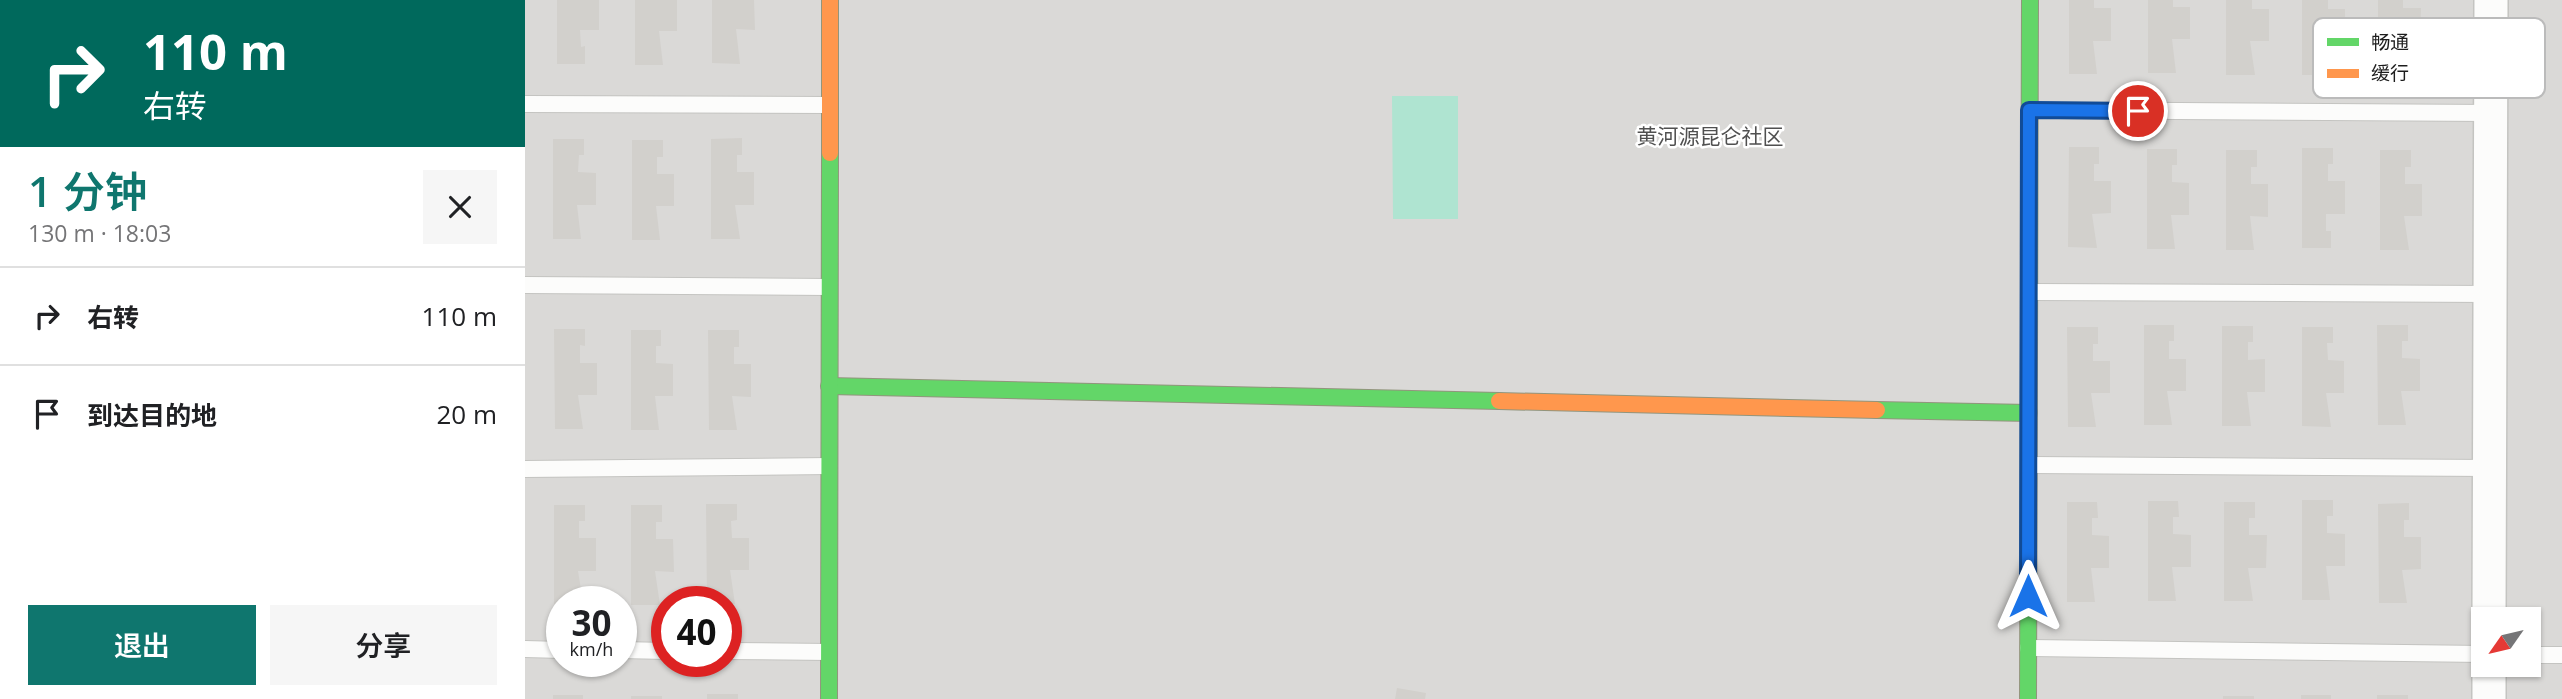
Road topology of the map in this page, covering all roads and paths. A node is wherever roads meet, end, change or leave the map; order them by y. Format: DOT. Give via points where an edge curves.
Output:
graph roads {
  1 [pos="830,0"];
  2 [pos="2030,0"];
  3 [pos="2491,0"];
  4 [pos="2491,18"];
  5 [pos="2490,98"];
  6 [pos="525,104"];
  7 [pos="830,104"];
  8 [pos="2029,110"];
  9 [pos="2490,113"];
  10 [pos="525,285"];
  11 [pos="829,287"];
  12 [pos="2029,292"];
  13 [pos="2490,294"];
  14 [pos="829,386"];
  15 [pos="2029,414"];
  16 [pos="829,466"];
  17 [pos="2029,466"];
  18 [pos="2490,468"];
  19 [pos="525,469"];
  20 [pos="2489,607"];
  21 [pos="2028,648"];
  22 [pos="525,649"];
  23 [pos="546,650"];
  24 [pos="742,651"];
  25 [pos="829,652"];
  26 [pos="2471,654"];
  27 [pos="2541,655"];
  28 [pos="2562,655"];
  29 [pos="2489,677"];
  30 [pos="829,699"];
  31 [pos="2028,699"];
  32 [pos="2489,699"];
  1 -- 7 [label="street"];
  2 -- 8 [label="street"];
  3 -- 4 [label="street"];
  5 -- 9 [label="street"];
  6 -- 7 [label="lane"];
  7 -- 11 [label="street"];
  8 -- 9 [label="lane"];
  8 -- 12 [label="street"];
  9 -- 13 [label="street"];
  10 -- 11 [label="lane"];
  11 -- 14 [label="street"];
  12 -- 13 [label="lane"];
  12 -- 15 [label="street"];
  13 -- 18 [label="street"];
  14 -- 15 [label="street"];
  14 -- 16 [label="street"];
  15 -- 17 [label="street"];
  16 -- 19 [label="lane"];
  16 -- 25 [label="street"];
  17 -- 18 [label="lane"];
  17 -- 21 [label="street"];
  18 -- 20 [label="street"];
  21 -- 26 [label="lane"];
  21 -- 31 [label="street"];
  22 -- 23 [label="lane"];
  24 -- 25 [label="lane"];
  25 -- 30 [label="street"];
  27 -- 28 [label="lane"];
  29 -- 32 [label="street"];
}
